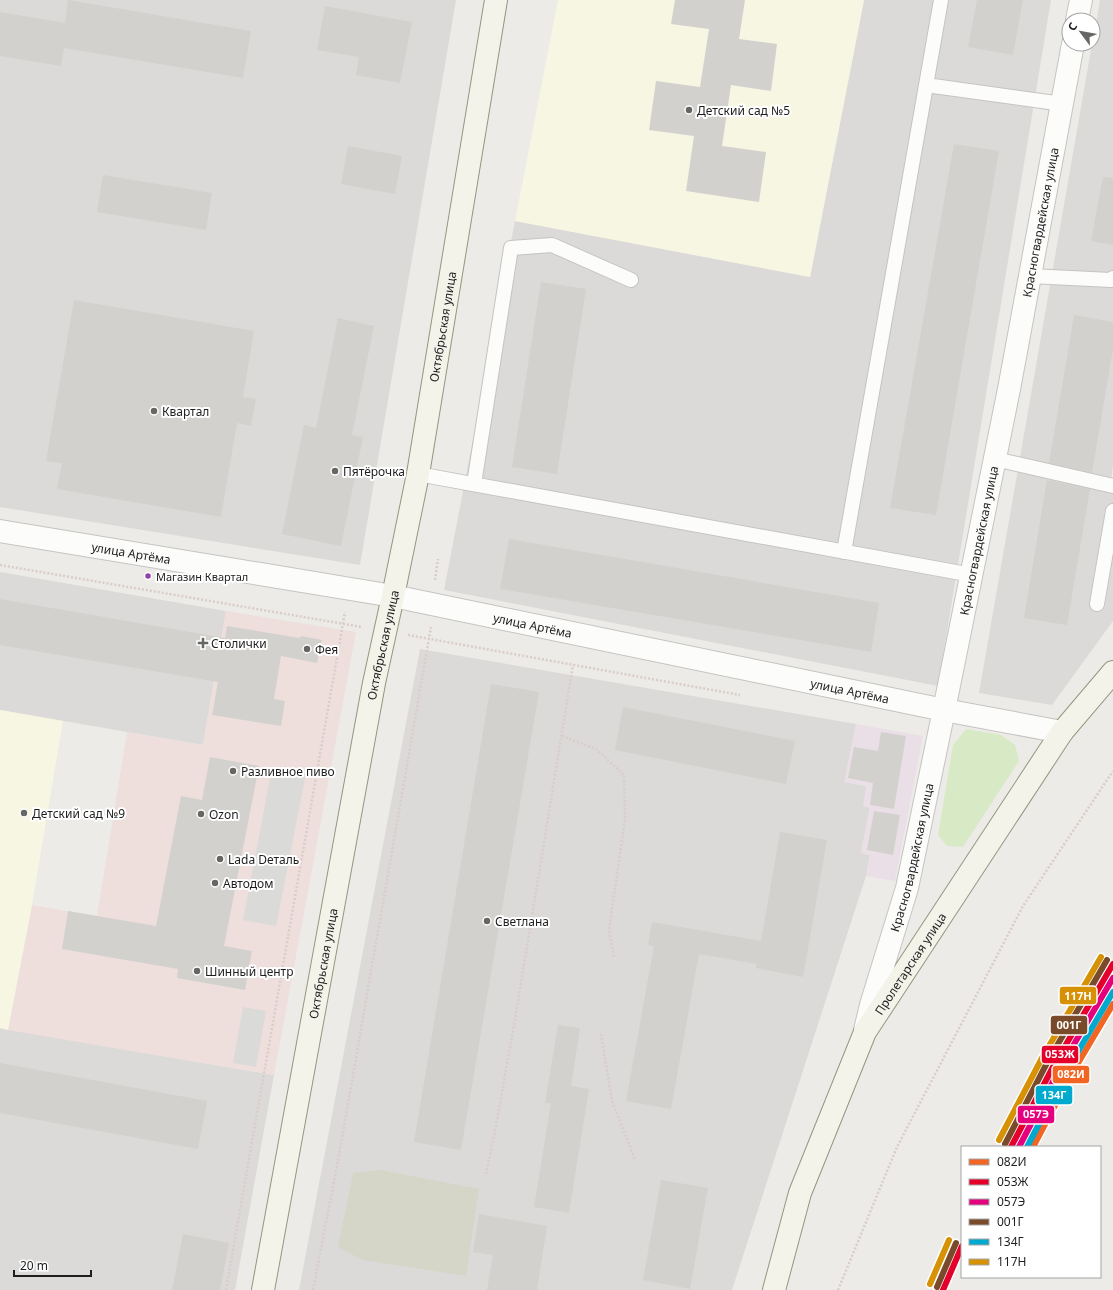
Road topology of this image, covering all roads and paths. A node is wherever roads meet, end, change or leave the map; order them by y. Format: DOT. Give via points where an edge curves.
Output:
graph roads {
  1 [pos="496,0"];
  2 [pos="941,0"];
  3 [pos="1081,0"];
  4 [pos="1079,12"];
  5 [pos="1072,52"];
  6 [pos="926,85"];
  7 [pos="1063,104"];
  8 [pos="1030,276"];
  9 [pos="1113,278"];
  10 [pos="631,280"];
  11 [pos="995,459"];
  12 [pos="418,474"];
  13 [pos="474,484"];
  14 [pos="1113,486"];
  15 [pos="1113,511"];
  16 [pos="0,531"];
  17 [pos="844,552"];
  18 [pos="438,559"];
  19 [pos="0,565"];
  20 [pos="972,575"];
  21 [pos="348,589"];
  22 [pos="393,596"];
  23 [pos="433,604"];
  24 [pos="1097,604"];
  25 [pos="342,624"];
  26 [pos="385,631"];
  27 [pos="429,639"];
  28 [pos="573,665"];
  29 [pos="1113,672"];
  30 [pos="745,696"];
  31 [pos="944,710"];
  32 [pos="1062,732"];
  33 [pos="562,736"];
  34 [pos="1113,771"];
  35 [pos="614,957"];
  36 [pos="865,1032"];
  37 [pos="601,1034"];
  38 [pos="635,1160"];
  39 [pos="486,1174"];
  40 [pos="226,1290"];
  41 [pos="263,1290"];
  42 [pos="313,1290"];
  43 [pos="774,1290"];
  44 [pos="838,1290"];
  1 -- 12 [label="street, Октябрьская улица"];
  2 -- 6 [label="lane"];
  3 -- 4 [label="street"];
  5 -- 7 [label="street, Красногвардейская улица"];
  6 -- 7 [label="lane"];
  6 -- 17 [label="lane"];
  7 -- 8 [label="street, Красногвардейская улица"];
  8 -- 9 [label="lane" via="1111,280"];
  8 -- 11 [label="street, Красногвардейская улица"];
  10 -- 13 [label="lane" via="552,245 511,248"];
  11 -- 14 [label="lane"];
  11 -- 20 [label="street, Красногвардейская улица"];
  12 -- 13 [label="lane"];
  12 -- 22 [label="street, Октябрьская улица"];
  13 -- 17 [label="lane"];
  15 -- 24 [label="lane"];
  16 -- 21 [label="street, улица Артёма"];
  17 -- 20 [label="lane"];
  18 -- 23 [label="path"];
  19 -- 25 [label="path"];
  20 -- 31 [label="street, Красногвардейская улица"];
  21 -- 22 [label="street, улица Артёма"];
  21 -- 25 [label="path"];
  22 -- 23 [label="street, улица Артёма"];
  22 -- 26 [label="street, Октябрьская улица"];
  23 -- 27 [label="path"];
  23 -- 31 [label="street, улица Артёма"];
  25 -- 26 [label="path"];
  25 -- 40 [label="path"];
  26 -- 27 [label="path"];
  26 -- 41 [label="street, Октябрьская улица" via="372,690"];
  27 -- 28 [label="path"];
  27 -- 42 [label="path" via="340,1150"];
  28 -- 30 [label="path"];
  28 -- 33 [label="path"];
  29 -- 32 [label="street, Пролетарская улица"];
  31 -- 32 [label="street, улица Артёма"];
  31 -- 36 [label="street, Красногвардейская улица" via="906,888"];
  32 -- 36 [label="street, Пролетарская улица"];
  33 -- 35 [label="path" via="596,749 624,775 625,819 609,930"];
  33 -- 39 [label="path"];
  34 -- 44 [label="path" via="1023,906 897,1147"];
  36 -- 43 [label="street, Пролетарская улица" via="800,1193"];
  37 -- 38 [label="path" via="612,1101"];
}
